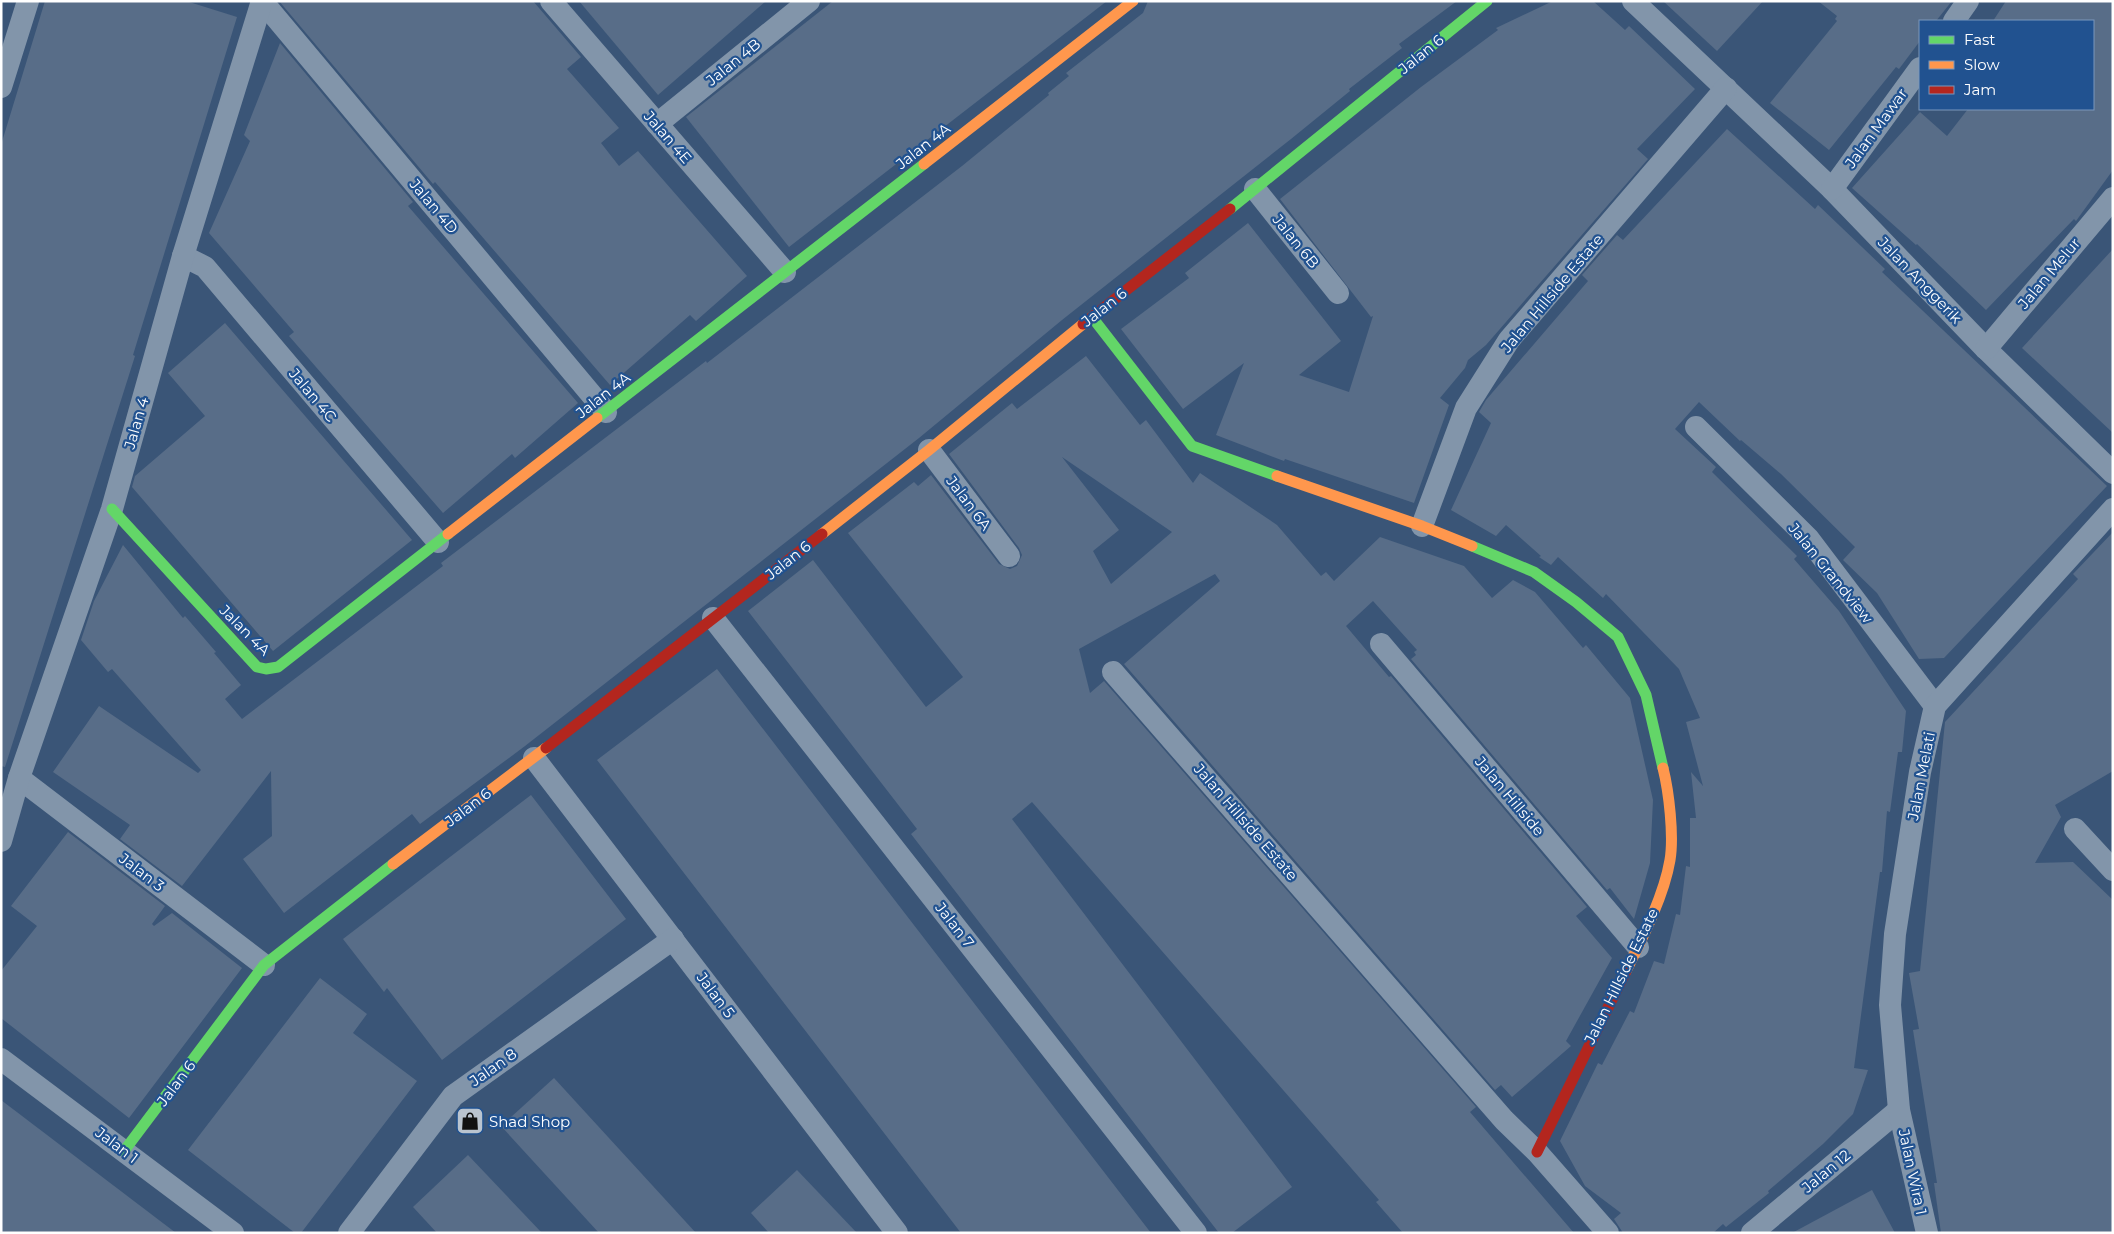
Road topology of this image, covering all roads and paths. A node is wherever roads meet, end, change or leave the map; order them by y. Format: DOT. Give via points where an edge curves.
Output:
graph roads {
  1 [pos="28,1"];
  2 [pos="262,1"];
  3 [pos="552,1"];
  4 [pos="809,1"];
  5 [pos="1133,1"];
  6 [pos="1487,1"];
  7 [pos="1632,1"];
  8 [pos="1968,1"];
  9 [pos="1955,20"];
  10 [pos="1919,69"];
  11 [pos="1,86"];
  12 [pos="1726,88"];
  13 [pos="657,124"];
  14 [pos="1255,189"];
  15 [pos="1832,189"];
  16 [pos="2113,198"];
  17 [pos="183,256"];
  18 [pos="785,272"];
  19 [pos="1338,293"];
  20 [pos="1092,317"];
  21 [pos="1986,349"];
  22 [pos="606,412"];
  23 [pos="1696,427"];
  24 [pos="929,450"];
  25 [pos="2113,473"];
  26 [pos="112,509"];
  27 [pos="2113,509"];
  28 [pos="1422,526"];
  29 [pos="438,542"];
  30 [pos="1009,556"];
  31 [pos="713,618"];
  32 [pos="1381,644"];
  33 [pos="1113,672"];
  34 [pos="1935,706"];
  35 [pos="534,758"];
  36 [pos="19,778"];
  37 [pos="2075,829"];
  38 [pos="1,841"];
  39 [pos="2113,870"];
  40 [pos="673,939"];
  41 [pos="1638,947"];
  42 [pos="264,965"];
  43 [pos="1,1059"];
  44 [pos="1899,1110"];
  45 [pos="124,1150"];
  46 [pos="1537,1152"];
  47 [pos="233,1233"];
  48 [pos="349,1233"];
  49 [pos="897,1233"];
  50 [pos="1196,1233"];
  51 [pos="1608,1233"];
  52 [pos="1752,1233"];
  53 [pos="1927,1233"];
  1 -- 11 [label="street"];
  2 -- 17 [label="street, Jalan 4"];
  2 -- 22 [label="street, Jalan 4D"];
  3 -- 13 [label="street, Jalan 4E"];
  4 -- 13 [label="street, Jalan 4B"];
  5 -- 18 [label="street, Jalan 4A"];
  6 -- 14 [label="street, Jalan 6"];
  7 -- 12 [label="street"];
  8 -- 9 [label="street"];
  10 -- 15 [label="street, Jalan Mawar"];
  12 -- 15 [label="street, Jalan Anggerik"];
  12 -- 28 [label="street, Jalan Hillside Estate" via="1510,340 1466,408"];
  13 -- 18 [label="street, Jalan 4E"];
  14 -- 19 [label="street, Jalan 6B"];
  14 -- 20 [label="street, Jalan 6"];
  15 -- 21 [label="street, Jalan Anggerik"];
  16 -- 21 [label="street, Jalan Melur"];
  17 -- 26 [label="street, Jalan 4"];
  17 -- 29 [label="street, Jalan 4C" via="205,267"];
  18 -- 22 [label="street, Jalan 4A"];
  20 -- 24 [label="street, Jalan 6"];
  20 -- 28 [label="street, Jalan Hillside Estate" via="1192,446"];
  21 -- 25 [label="street, Jalan Anggerik"];
  22 -- 29 [label="street, Jalan 4A"];
  23 -- 34 [label="street, Jalan Grandview" via="1808,538"];
  24 -- 30 [label="street, Jalan 6A"];
  24 -- 31 [label="street, Jalan 6"];
  26 -- 29 [label="street, Jalan 4A" via="257,667 266,669 278,667"];
  26 -- 36 [label="street, Jalan 4"];
  27 -- 34 [label="street, Jalan Melati"];
  28 -- 41 [label="street, Jalan Hillside Estate" via="1534,572 1618,638 1646,696 1669,794 1670,860 1651,920"];
  31 -- 35 [label="street, Jalan 6"];
  31 -- 50 [label="street, Jalan 7"];
  32 -- 41 [label="street, Jalan Hillside"];
  33 -- 46 [label="street, Jalan Hillside Estate" via="1504,1120"];
  34 -- 44 [label="street, Jalan Melati" via="1920,772 1895,934 1890,1005"];
  35 -- 40 [label="street, Jalan 5"];
  35 -- 42 [label="street, Jalan 6" via="368,882"];
  36 -- 38 [label="street, Jalan 4"];
  36 -- 42 [label="street, Jalan 3"];
  37 -- 39 [label="street"];
  40 -- 48 [label="street, Jalan 8" via="453,1096"];
  40 -- 49 [label="street, Jalan 5"];
  41 -- 46 [label="street, Jalan Hillside Estate"];
  42 -- 45 [label="street, Jalan 6"];
  43 -- 45 [label="street, Jalan 1"];
  44 -- 52 [label="street, Jalan 12"];
  44 -- 53 [label="street, Jalan Wira 1"];
  45 -- 47 [label="street, Jalan 1"];
  46 -- 51 [label="street, Jalan Hillside Estate"];
}
